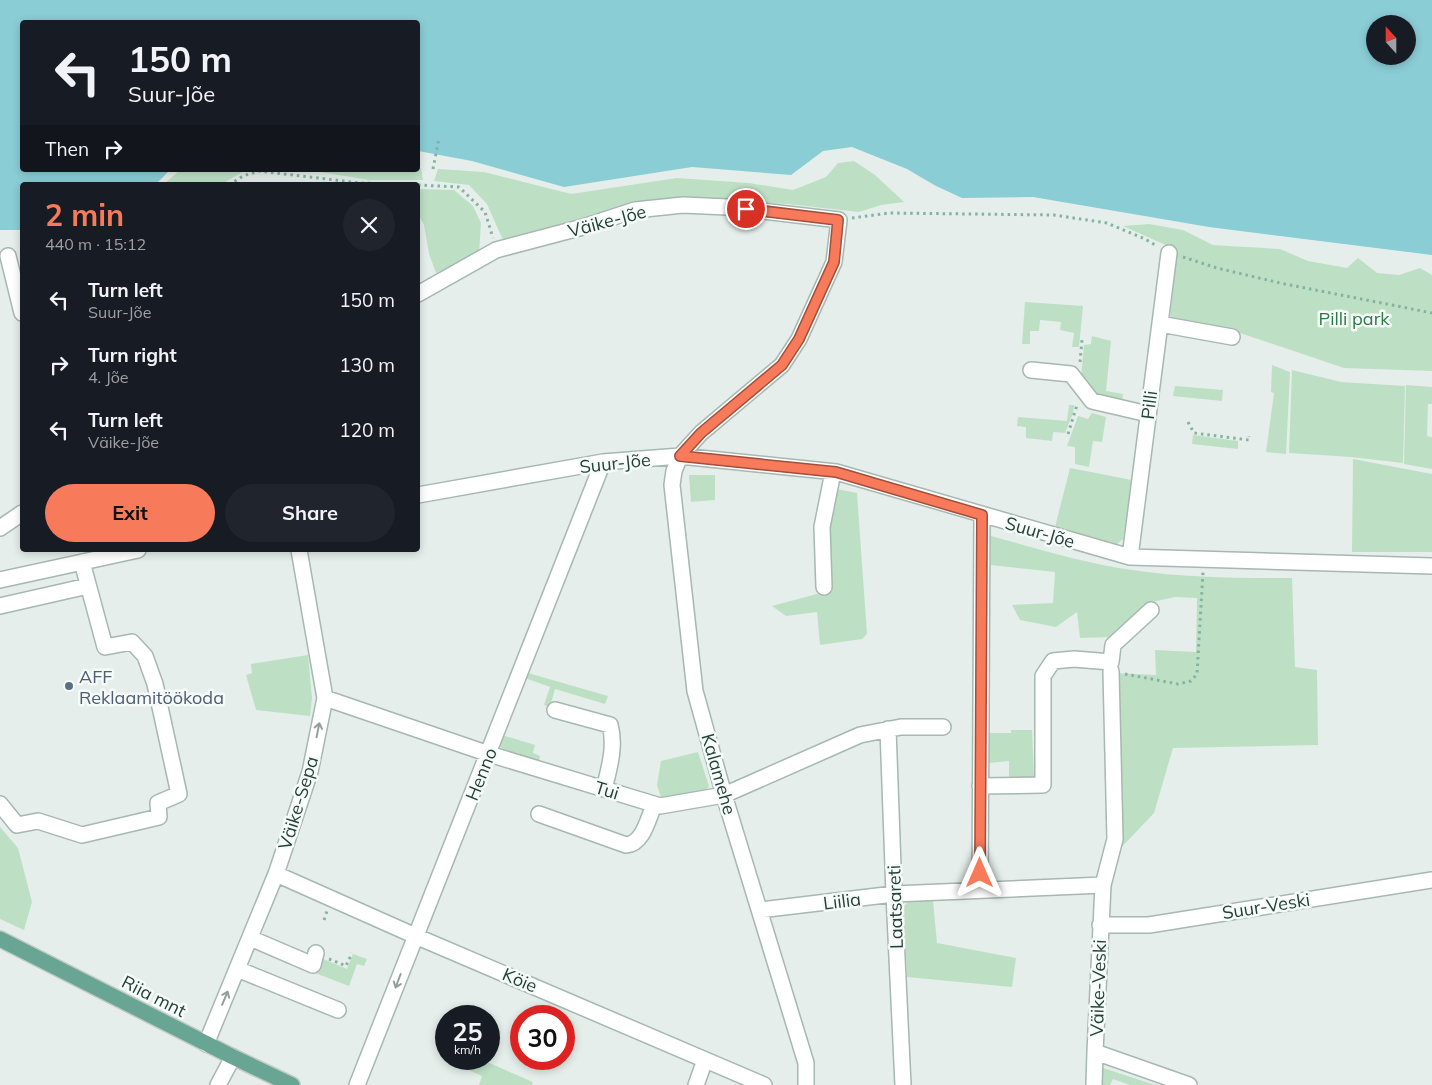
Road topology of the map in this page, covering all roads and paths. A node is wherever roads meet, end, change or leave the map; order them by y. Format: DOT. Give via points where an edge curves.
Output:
graph roads {
  1 [pos="438,138"];
  2 [pos="433,169"];
  3 [pos="256,172"];
  4 [pos="268,172"];
  5 [pos="233,182"];
  6 [pos="360,182"];
  7 [pos="420,185"];
  8 [pos="838,220"];
  9 [pos="496,250"];
  10 [pos="1169,253"];
  11 [pos="8,256"];
  12 [pos="420,293"];
  13 [pos="20,305"];
  14 [pos="1432,313"];
  15 [pos="1160,324"];
  16 [pos="1232,337"];
  17 [pos="1031,370"];
  18 [pos="1086,394"];
  19 [pos="1148,414"];
  20 [pos="1188,422"];
  21 [pos="1068,434"];
  22 [pos="1249,436"];
  23 [pos="680,456"];
  24 [pos="603,462"];
  25 [pos="833,472"];
  26 [pos="420,495"];
  27 [pos="20,514"];
  28 [pos="982,515"];
  29 [pos="0,528"];
  30 [pos="129,552"];
  31 [pos="299,552"];
  32 [pos="1130,557"];
  33 [pos="1204,559"];
  34 [pos="82,562"];
  35 [pos="1432,566"];
  36 [pos="0,580"];
  37 [pos="88,586"];
  38 [pos="824,587"];
  39 [pos="0,606"];
  40 [pos="1151,610"];
  41 [pos="1111,672"];
  42 [pos="324,698"];
  43 [pos="555,710"];
  44 [pos="943,727"];
  45 [pos="888,729"];
  46 [pos="489,754"];
  47 [pos="980,786"];
  48 [pos="604,789"];
  49 [pos="724,795"];
  50 [pos="0,804"];
  51 [pos="654,804"];
  52 [pos="539,814"];
  53 [pos="276,874"];
  54 [pos="1432,880"];
  55 [pos="1103,885"];
  56 [pos="980,890"];
  57 [pos="894,894"];
  58 [pos="760,910"];
  59 [pos="1100,925"];
  60 [pos="416,936"];
  61 [pos="250,938"];
  62 [pos="0,940"];
  63 [pos="352,953"];
  64 [pos="316,954"];
  65 [pos="237,970"];
  66 [pos="338,1010"];
  67 [pos="206,1044"];
  68 [pos="1095,1052"];
  69 [pos="233,1057"];
  70 [pos="705,1060"];
  71 [pos="218,1085"];
  72 [pos="292,1085"];
  73 [pos="358,1085"];
  74 [pos="696,1085"];
  75 [pos="764,1085"];
  76 [pos="806,1085"];
  77 [pos="903,1085"];
  78 [pos="1094,1085"];
  79 [pos="1189,1085"];
  1 -- 2 [label="path"];
  3 -- 5 [label="path"];
  4 -- 6 [label="path"];
  7 -- 9 [label="path" via="460,187 484,212"];
  8 -- 9 [label="street, Väike-Jõe" via="683,205 635,210"];
  8 -- 10 [label="path" via="889,213 1054,215 1107,223"];
  8 -- 23 [label="street" via="834,262 799,339 782,365 701,433"];
  9 -- 12 [label="street, Väike-Jõe"];
  10 -- 14 [label="path" via="1280,283"];
  10 -- 15 [label="street, Pilli"];
  11 -- 13 [label="street"];
  15 -- 16 [label="street"];
  15 -- 19 [label="street, Pilli"];
  17 -- 18 [label="street" via="1071,374"];
  18 -- 19 [label="street" via="1092,401"];
  18 -- 21 [label="path" via="1078,399"];
  19 -- 32 [label="street, Pilli"];
  20 -- 22 [label="path" via="1194,433 1248,440"];
  23 -- 24 [label="street, Suur-Jõe"];
  23 -- 25 [label="street, Suur-Jõe"];
  23 -- 49 [label="street, Kalamehe" via="672,485 695,691"];
  24 -- 26 [label="street, Suur-Jõe"];
  24 -- 46 [label="street, Henno"];
  25 -- 28 [label="street, Suur-Jõe"];
  25 -- 38 [label="street" via="822,527"];
  27 -- 29 [label="street"];
  28 -- 32 [label="street, Suur-Jõe"];
  28 -- 47 [label="street"];
  30 -- 34 [label="street"];
  31 -- 42 [label="street, Väike-Sepa"];
  32 -- 33 [label="street, Suur-Jõe"];
  33 -- 35 [label="street, Suur-Jõe"];
  33 -- 41 [label="path" via="1197,674 1191,681 1178,684"];
  34 -- 36 [label="street"];
  34 -- 37 [label="street"];
  37 -- 39 [label="street"];
  37 -- 50 [label="street" via="104,648 132,642 145,656 155,684 179,794 158,803 160,817 82,836 38,820 17,825"];
  40 -- 47 [label="street" via="1112,644 1112,662 1052,661 1043,676 1043,785"];
  41 -- 55 [label="street, Väike-Veski" via="1115,839"];
  42 -- 46 [label="street, Tui"];
  53 -- 42 [label="street, Väike-Sepa, one-way" via="310,772"];
  43 -- 48 [label="street" via="610,725 612,749"];
  44 -- 45 [label="street, Tui"];
  45 -- 49 [label="street, Tui" via="860,735"];
  45 -- 57 [label="street, Laatsareti"];
  46 -- 48 [label="street, Tui"];
  46 -- 60 [label="street, Henno"];
  47 -- 56 [label="street"];
  48 -- 51 [label="street, Tui"];
  49 -- 51 [label="street, Tui" via="660,806"];
  49 -- 58 [label="street, Kalamehe"];
  51 -- 52 [label="street" via="639,840 626,846"];
  53 -- 60 [label="street, Köie"];
  53 -- 61 [label="street, Väike-Sepa"];
  54 -- 59 [label="street, Suur-Veski" via="1149,925"];
  55 -- 56 [label="street, Liilia"];
  55 -- 59 [label="street, Väike-Veski"];
  56 -- 57 [label="street, Liilia"];
  57 -- 58 [label="street, Liilia"];
  57 -- 77 [label="street, Laatsareti"];
  58 -- 76 [label="street, Kalamehe" via="806,1063"];
  59 -- 68 [label="street, Väike-Veski"];
  60 -- 70 [label="street, Köie"];
  60 -- 73 [label="street, Henno, one-way"];
  61 -- 64 [label="street" via="312,964"];
  61 -- 65 [label="street, Väike-Sepa"];
  62 -- 67 [label="main road, Riia mnt"];
  63 -- 64 [label="path" via="346,966"];
  65 -- 66 [label="street"];
  67 -- 65 [label="street, Väike-Sepa, one-way"];
  67 -- 69 [label="main road, Riia mnt"];
  68 -- 78 [label="street"];
  68 -- 79 [label="street, Väike-Veski"];
  69 -- 71 [label="street"];
  69 -- 72 [label="main road, Riia mnt"];
  70 -- 74 [label="street"];
  70 -- 75 [label="street, Köie"];
}
